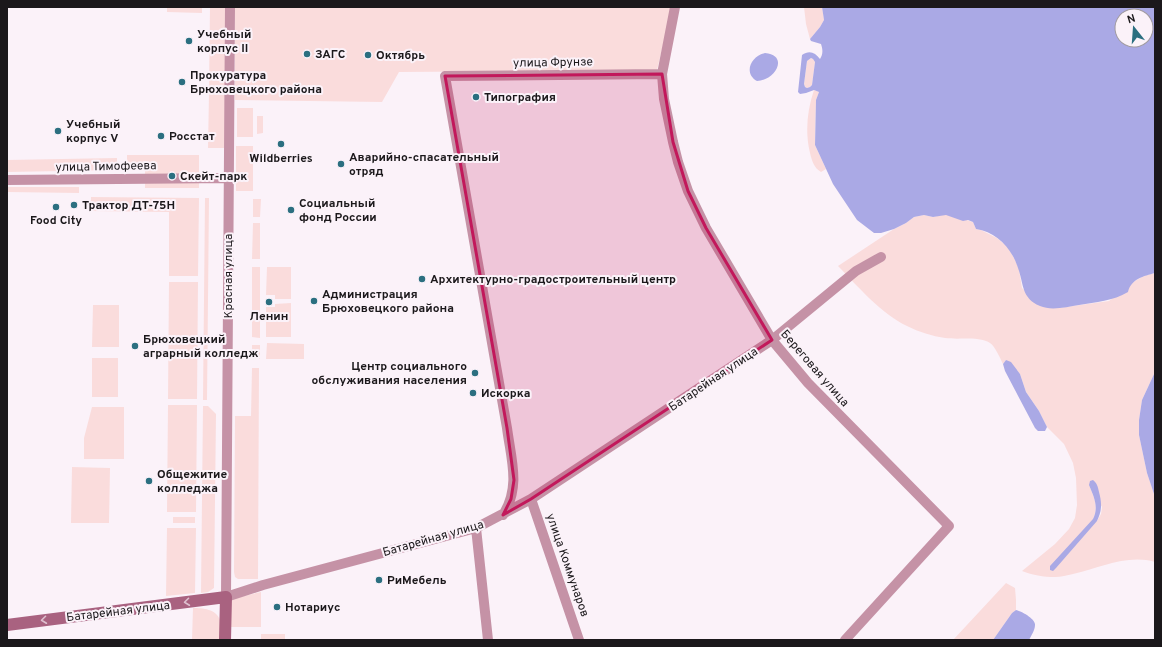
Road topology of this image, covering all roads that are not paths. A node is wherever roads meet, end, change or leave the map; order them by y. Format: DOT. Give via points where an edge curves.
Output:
graph roads {
  1 [pos="230,7"];
  2 [pos="675,7"];
  3 [pos="662,74"];
  4 [pos="228,178"];
  5 [pos="7,180"];
  6 [pos="881,257"];
  7 [pos="772,340"];
  8 [pos="531,499"];
  9 [pos="503,515"];
  10 [pos="476,528"];
  11 [pos="226,597"];
  12 [pos="7,625"];
  13 [pos="225,640"];
  14 [pos="488,640"];
  15 [pos="579,640"];
  16 [pos="845,640"];
  1 -- 4 [label="street, Красная улица"];
  2 -- 3 [label="street, Береговая улица"];
  3 -- 7 [label="street, Береговая улица" via="664,99 673,142 688,191 706,228"];
  3 -- 9 [label="street, улица Фрунзе" via="445,76 514,480 511,499"];
  4 -- 5 [label="street, улица Тимофеева"];
  4 -- 11 [label="street, Красная улица"];
  6 -- 7 [label="street, Батарейная улица" via="856,271"];
  7 -- 8 [label="street, Батарейная улица"];
  7 -- 16 [label="street, Береговая улица" via="808,383 949,526"];
  8 -- 9 [label="street, Батарейная улица"];
  8 -- 15 [label="street, улица Коммунаров"];
  9 -- 10 [label="street, Батарейная улица"];
  10 -- 11 [label="street, Батарейная улица"];
  10 -- 14 [label="street"];
  11 -- 12 [label="street, Батарейная улица, one-way"];
  11 -- 13 [label="street, Красная улица"];
}
